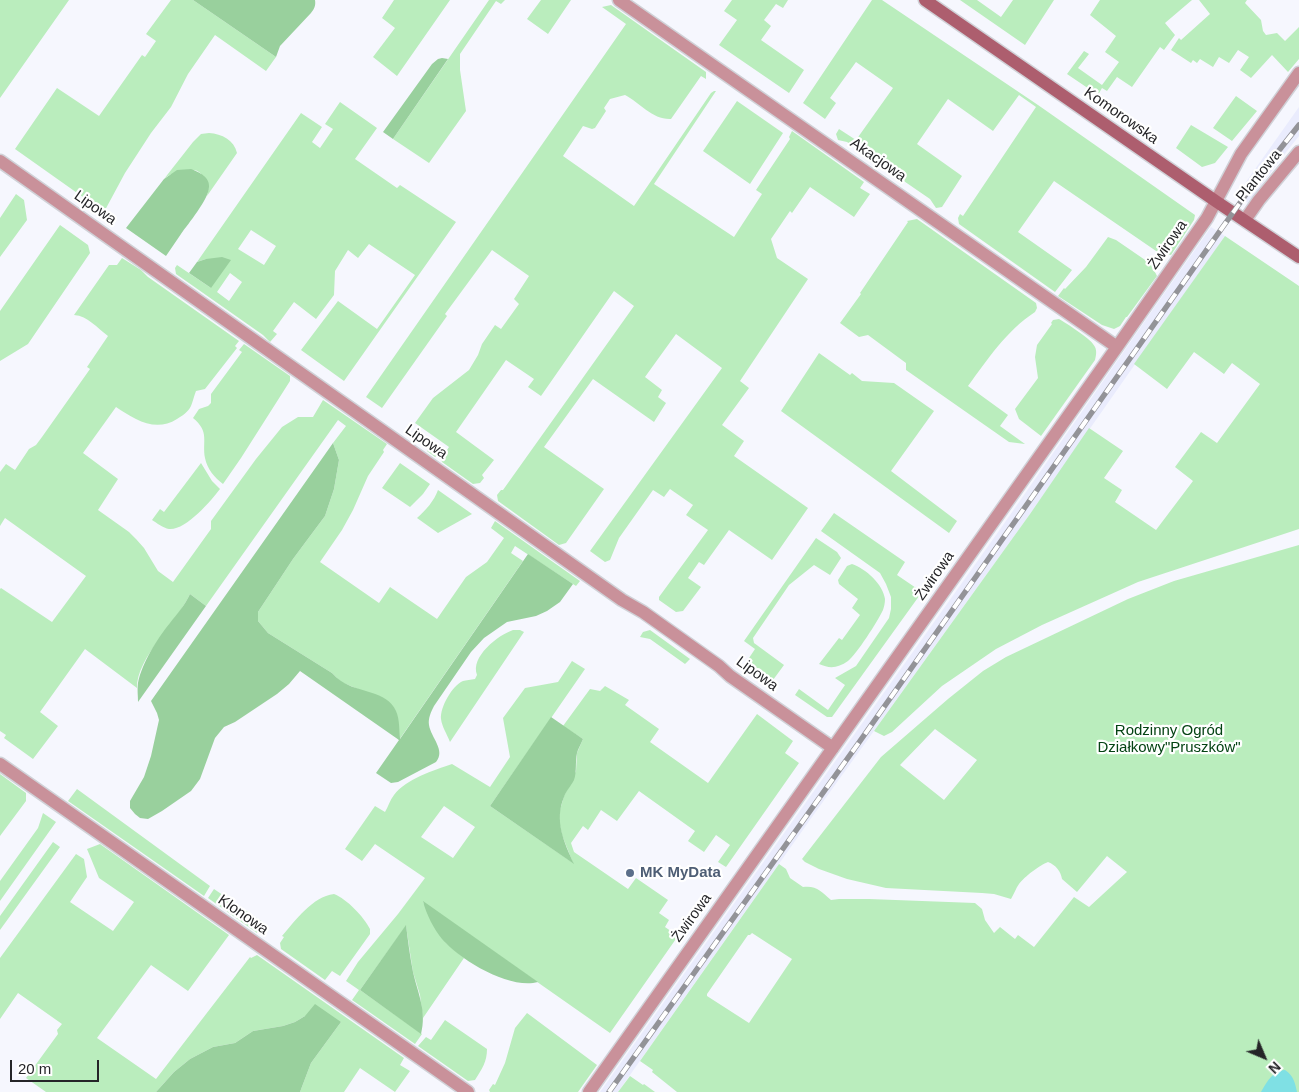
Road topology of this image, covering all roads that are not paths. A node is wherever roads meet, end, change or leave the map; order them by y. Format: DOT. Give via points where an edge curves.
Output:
graph roads {
  1 [pos="620,0"];
  2 [pos="925,0"];
  3 [pos="1299,73"];
  4 [pos="1299,152"];
  5 [pos="0,161"];
  6 [pos="1216,202"];
  7 [pos="1245,220"];
  8 [pos="1299,257"];
  9 [pos="1117,347"];
  10 [pos="833,748"];
  11 [pos="0,764"];
  12 [pos="468,1092"];
  13 [pos="589,1092"];
  1 -- 9 [label="street, Akacjowa"];
  2 -- 6 [label="street, Komorowska"];
  3 -- 6 [label="street, Żwirowa" via="1241,154"];
  4 -- 7 [label="street, Plantowa"];
  5 -- 10 [label="street, Lipowa"];
  6 -- 7 [label="street, Komorowska"];
  6 -- 9 [label="street, Żwirowa"];
  7 -- 8 [label="street, Komorowska"];
  9 -- 10 [label="street, Żwirowa"];
  10 -- 13 [label="street, Żwirowa"];
  11 -- 12 [label="street, Klonowa"];
}
